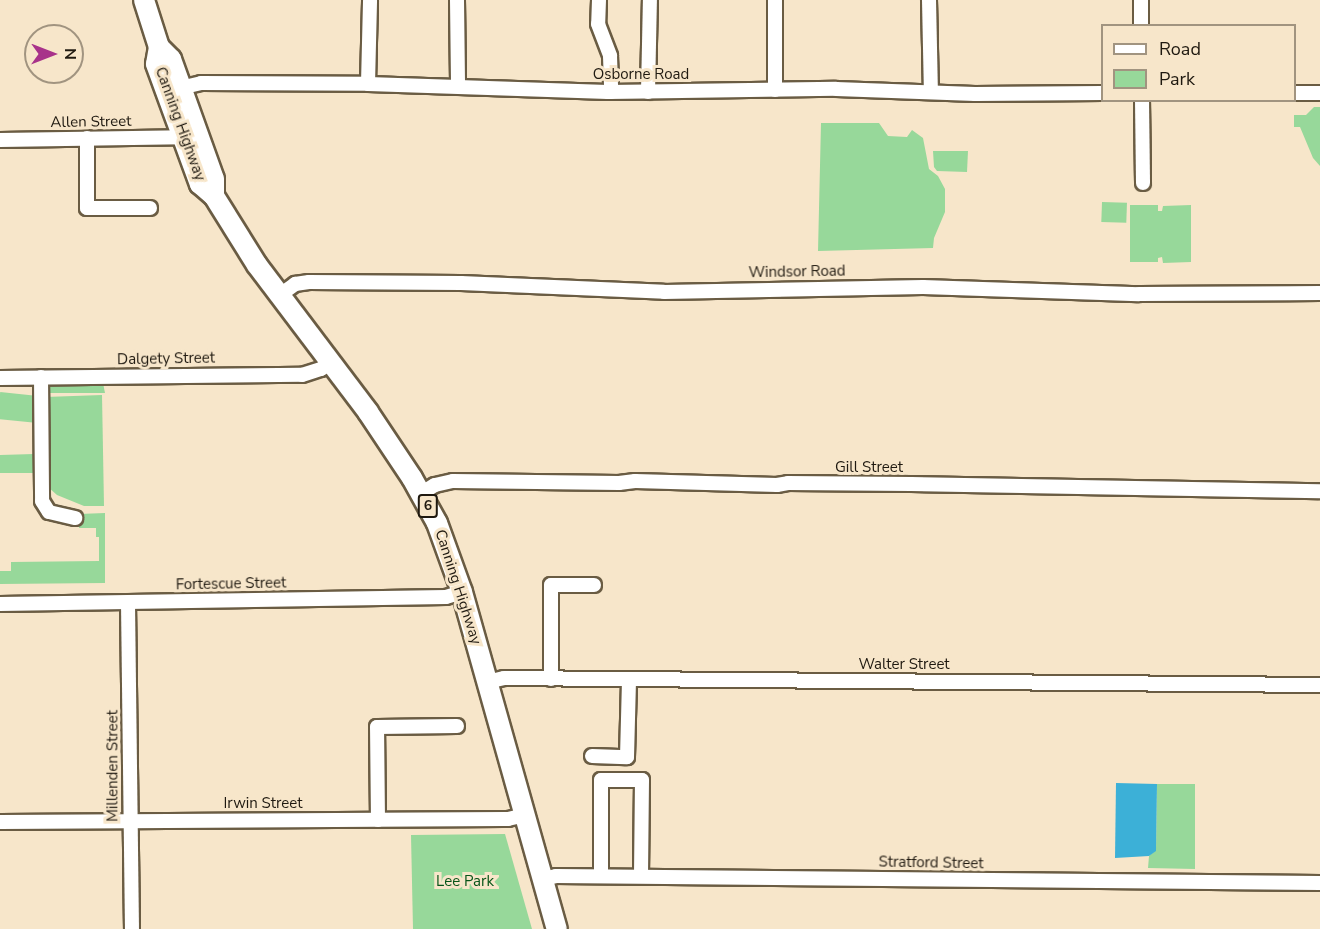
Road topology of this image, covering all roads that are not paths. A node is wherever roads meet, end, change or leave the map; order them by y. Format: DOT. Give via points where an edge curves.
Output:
graph roads {
  1 [pos="144,0"];
  2 [pos="370,0"];
  3 [pos="457,0"];
  4 [pos="599,0"];
  5 [pos="650,0"];
  6 [pos="775,0"];
  7 [pos="929,0"];
  8 [pos="1141,0"];
  9 [pos="1141,24"];
  10 [pos="159,47"];
  11 [pos="368,84"];
  12 [pos="458,86"];
  13 [pos="180,88"];
  14 [pos="775,90"];
  15 [pos="610,92"];
  16 [pos="648,92"];
  17 [pos="931,92"];
  18 [pos="1101,93"];
  19 [pos="1296,93"];
  20 [pos="1320,93"];
  21 [pos="1142,102"];
  22 [pos="182,137"];
  23 [pos="87,138"];
  24 [pos="0,140"];
  25 [pos="1143,183"];
  26 [pos="214,196"];
  27 [pos="150,208"];
  28 [pos="1320,293"];
  29 [pos="279,295"];
  30 [pos="330,363"];
  31 [pos="41,377"];
  32 [pos="0,378"];
  33 [pos="1320,491"];
  34 [pos="422,493"];
  35 [pos="75,518"];
  36 [pos="594,585"];
  37 [pos="462,592"];
  38 [pos="128,603"];
  39 [pos="0,604"];
  40 [pos="551,679"];
  41 [pos="630,679"];
  42 [pos="487,682"];
  43 [pos="1320,685"];
  44 [pos="458,726"];
  45 [pos="592,756"];
  46 [pos="525,815"];
  47 [pos="378,820"];
  48 [pos="130,821"];
  49 [pos="0,822"];
  50 [pos="601,876"];
  51 [pos="641,876"];
  52 [pos="543,879"];
  53 [pos="1320,883"];
  54 [pos="132,929"];
  55 [pos="557,929"];
  1 -- 10 [label="highway, Canning Highway / 6"];
  2 -- 11 [label="street"];
  3 -- 12 [label="street"];
  4 -- 15 [label="street" via="598,24 610,56"];
  5 -- 16 [label="street"];
  6 -- 14 [label="street"];
  7 -- 17 [label="street"];
  8 -- 9 [label="street"];
  10 -- 13 [label="highway, Canning Highway / 6" via="171,59"];
  10 -- 22 [label="highway, Canning Highway / 6" via="156,64"];
  11 -- 12 [label="street, Osborne Road"];
  11 -- 13 [label="street, Osborne Road" via="201,83"];
  12 -- 15 [label="street, Osborne Road"];
  13 -- 26 [label="highway, Canning Highway / 6" via="214,178"];
  14 -- 16 [label="street, Osborne Road"];
  14 -- 17 [label="street, Osborne Road"];
  15 -- 16 [label="street, Osborne Road"];
  17 -- 18 [label="street, Osborne Road"];
  19 -- 20 [label="street"];
  21 -- 25 [label="street"];
  22 -- 23 [label="street, Allen Street"];
  22 -- 26 [label="highway, Canning Highway / 6" via="200,184"];
  23 -- 24 [label="street, Allen Street"];
  23 -- 27 [label="street" via="87,208"];
  26 -- 29 [label="highway, Canning Highway / 6"];
  28 -- 29 [label="street, Windsor Road" via="1129,294 923,287 664,292 461,283 309,282 295,284"];
  29 -- 30 [label="highway, Canning Highway / 6"];
  30 -- 31 [label="street, Dalgety Street" via="302,375"];
  30 -- 34 [label="highway, Canning Highway / 6"];
  31 -- 32 [label="street, Dalgety Street"];
  31 -- 35 [label="street" via="42,501 49,512"];
  33 -- 34 [label="street, Gill Street" via="453,481"];
  34 -- 37 [label="highway, Canning Highway / 6" via="448,549"];
  36 -- 40 [label="street" via="551,585"];
  37 -- 38 [label="street, Fortescue Street" via="446,597"];
  37 -- 42 [label="highway, Canning Highway / 6"];
  38 -- 39 [label="street, Fortescue Street"];
  38 -- 48 [label="street, Millenden Street"];
  40 -- 41 [label="street, Walter Street"];
  40 -- 42 [label="street, Walter Street" via="501,678"];
  41 -- 43 [label="street, Walter Street"];
  41 -- 45 [label="street" via="627,757"];
  42 -- 46 [label="highway, Canning Highway / 6"];
  44 -- 47 [label="street" via="377,727"];
  46 -- 47 [label="street, Irwin Street" via="508,819"];
  46 -- 52 [label="highway, Canning Highway / 6"];
  47 -- 48 [label="street, Irwin Street"];
  48 -- 49 [label="street, Irwin Street"];
  48 -- 54 [label="street, Millenden Street"];
  50 -- 51 [label="street, Stratford Street"];
  50 -- 51 [label="street" via="601,780 642,780"];
  50 -- 52 [label="street, Stratford Street"];
  51 -- 53 [label="street, Stratford Street"];
  52 -- 55 [label="highway, Canning Highway / 6"];
}
